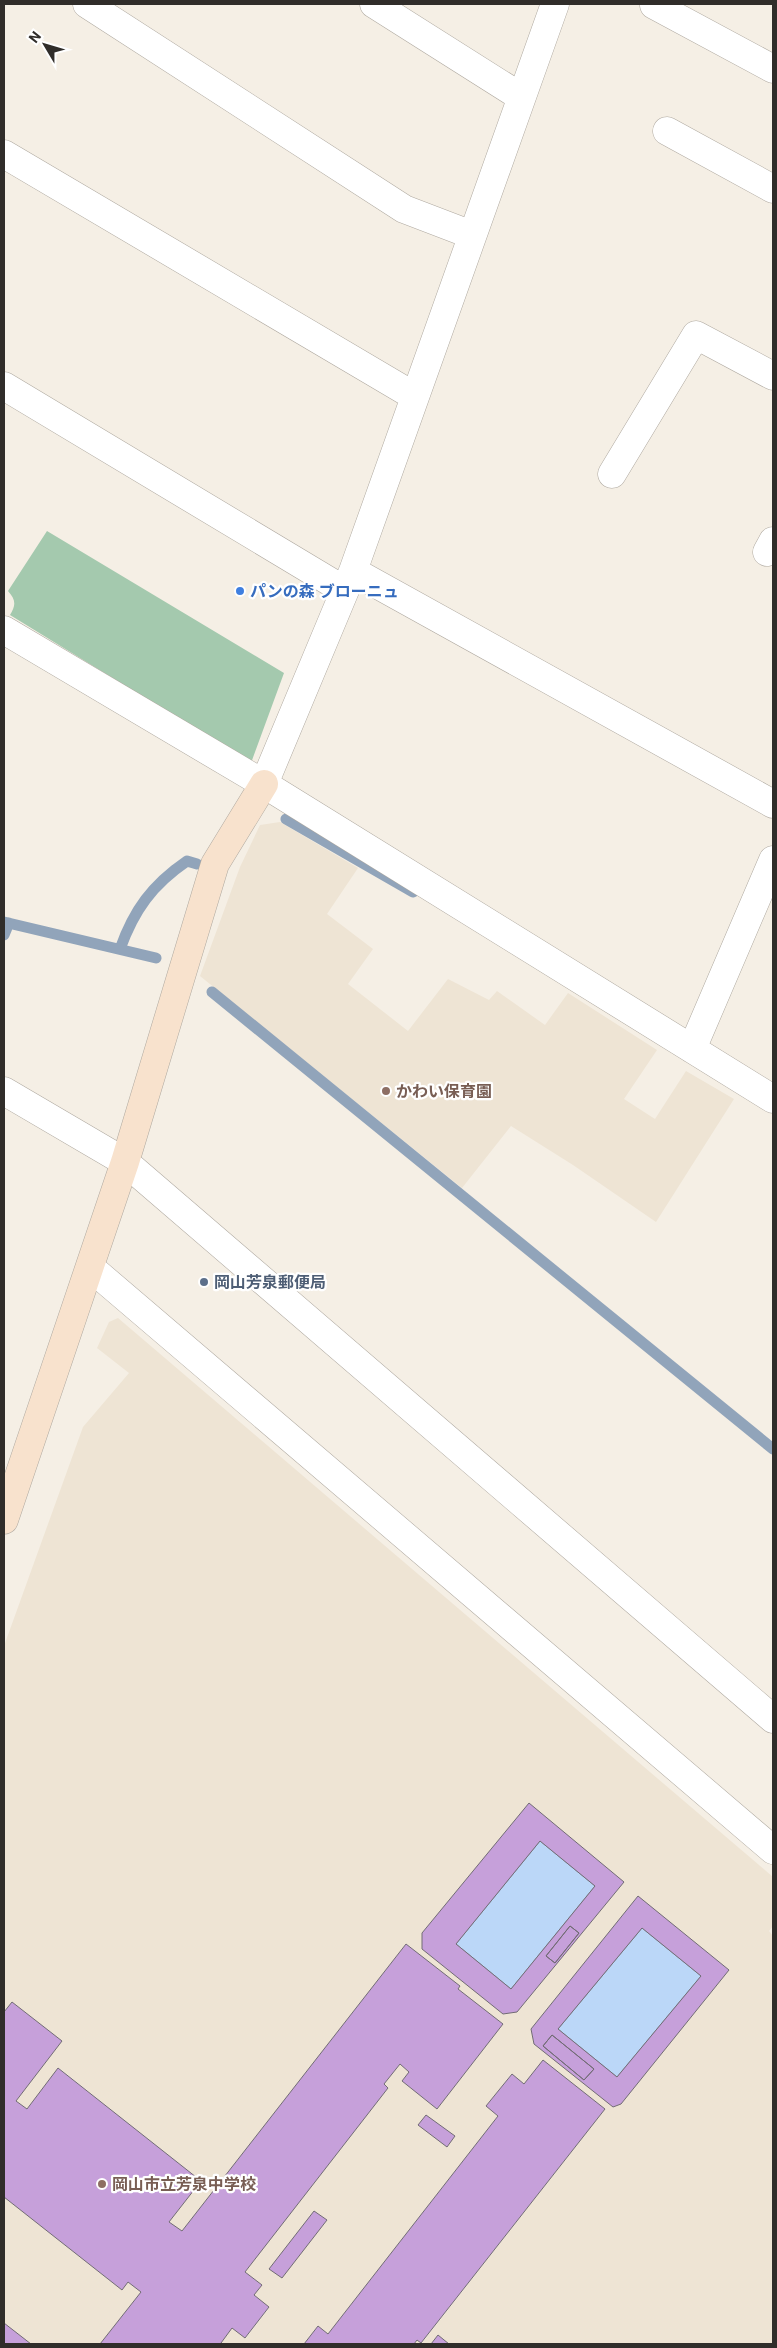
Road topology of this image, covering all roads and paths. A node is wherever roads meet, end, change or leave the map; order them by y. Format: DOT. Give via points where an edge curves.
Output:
graph roads {
  1 [pos="87,4"];
  2 [pos="374,4"];
  3 [pos="555,4"];
  4 [pos="654,4"];
  5 [pos="773,70"];
  6 [pos="521,97"];
  7 [pos="667,131"];
  8 [pos="4,154"];
  9 [pos="773,189"];
  10 [pos="472,235"];
  11 [pos="773,376"];
  12 [pos="4,386"];
  13 [pos="414,396"];
  14 [pos="612,474"];
  15 [pos="348,581"];
  16 [pos="4,630"];
  17 [pos="264,784"];
  18 [pos="773,804"];
  19 [pos="773,860"];
  20 [pos="692,1049"];
  21 [pos="4,1091"];
  22 [pos="773,1099"];
  23 [pos="125,1162"];
  24 [pos="91,1268"];
  25 [pos="8,1492"];
  26 [pos="4,1520"];
  27 [pos="773,1719"];
  28 [pos="773,1850"];
  1 -- 10 [label="street" via="404,209"];
  2 -- 6 [label="street"];
  3 -- 6 [label="street"];
  4 -- 5 [label="street"];
  6 -- 10 [label="street"];
  7 -- 9 [label="street"];
  8 -- 13 [label="street"];
  10 -- 13 [label="street"];
  11 -- 14 [label="street" via="696,335"];
  12 -- 15 [label="street"];
  13 -- 15 [label="street"];
  15 -- 17 [label="street"];
  15 -- 18 [label="street"];
  16 -- 17 [label="street"];
  17 -- 20 [label="street"];
  17 -- 23 [label="street" via="215,864"];
  19 -- 20 [label="street"];
  20 -- 22 [label="street"];
  21 -- 23 [label="street"];
  23 -- 24 [label="street"];
  23 -- 27 [label="street"];
  24 -- 25 [label="street"];
  24 -- 28 [label="street"];
  25 -- 26 [label="street"];
}
